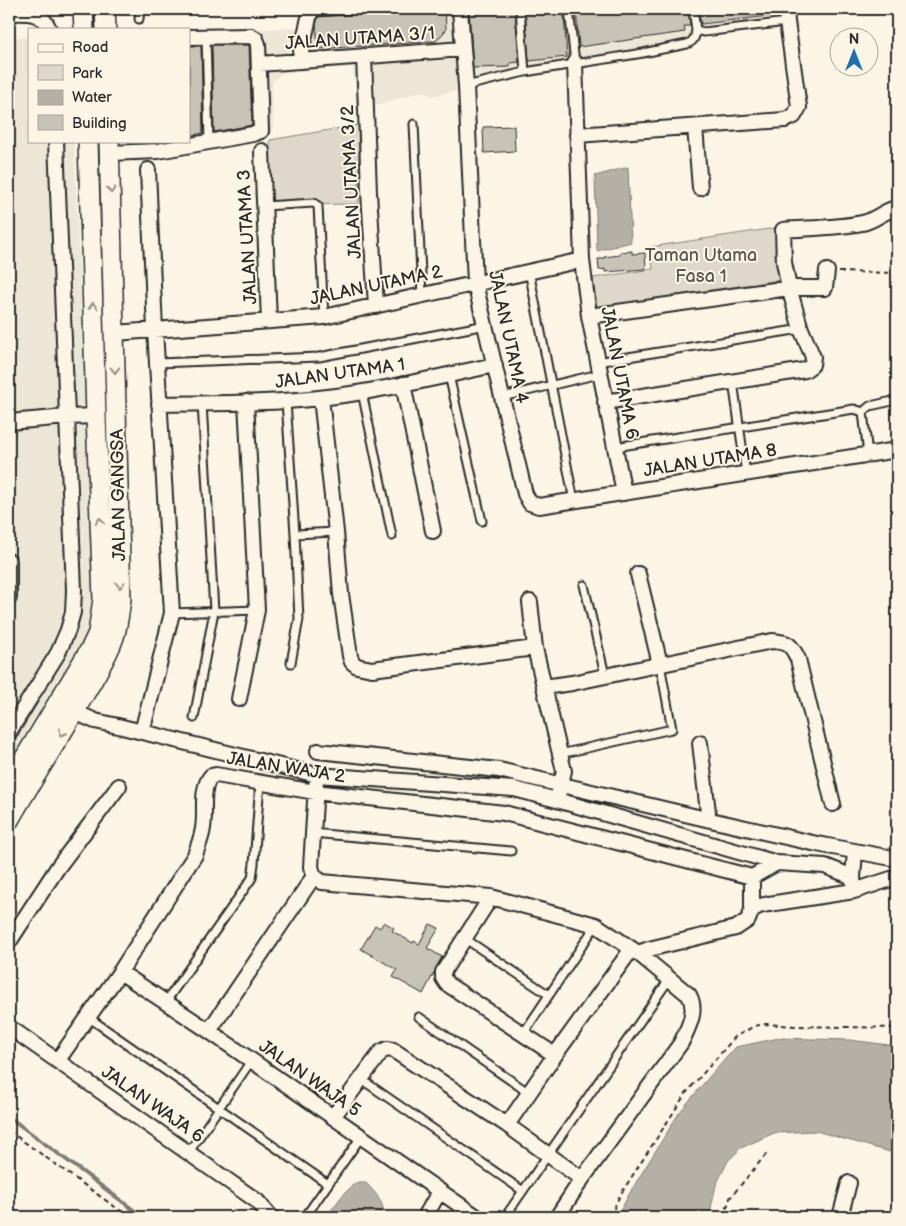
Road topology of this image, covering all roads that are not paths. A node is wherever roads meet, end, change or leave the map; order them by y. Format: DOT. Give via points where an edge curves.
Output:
graph roads {
  1 [pos="83,9"];
  2 [pos="105,9"];
  3 [pos="140,9"];
  4 [pos="357,9"];
  5 [pos="460,9"];
  6 [pos="520,9"];
  7 [pos="569,9"];
  8 [pos="693,9"];
  9 [pos="311,10"];
  10 [pos="9,13"];
  11 [pos="786,16"];
  12 [pos="139,19"];
  13 [pos="48,28"];
  14 [pos="84,28"];
  15 [pos="106,28"];
  16 [pos="696,30"];
  17 [pos="190,37"];
  18 [pos="206,37"];
  19 [pos="463,49"];
  20 [pos="364,56"];
  21 [pos="300,61"];
  22 [pos="575,63"];
  23 [pos="259,64"];
  24 [pos="525,72"];
  25 [pos="466,86"];
  26 [pos="414,124"];
  27 [pos="695,127"];
  28 [pos="578,135"];
  29 [pos="56,142"];
  30 [pos="88,142"];
  31 [pos="209,142"];
  32 [pos="158,146"];
  33 [pos="110,147"];
  34 [pos="262,151"];
  35 [pos="148,170"];
  36 [pos="700,188"];
  37 [pos="264,206"];
  38 [pos="897,208"];
  39 [pos="582,260"];
  40 [pos="529,271"];
  41 [pos="827,271"];
  42 [pos="475,283"];
  43 [pos="789,288"];
  44 [pos="422,295"];
  45 [pos="376,306"];
  46 [pos="589,316"];
  47 [pos="324,317"];
  48 [pos="270,321"];
  49 [pos="486,325"];
  50 [pos="801,329"];
  51 [pos="155,330"];
  52 [pos="114,333"];
  53 [pos="157,363"];
  54 [pos="495,365"];
  55 [pos="598,368"];
  56 [pos="449,375"];
  57 [pos="733,381"];
  58 [pos="403,384"];
  59 [pos="551,386"];
  60 [pos="362,392"];
  61 [pos="502,397"];
  62 [pos="321,398"];
  63 [pos="897,400"];
  64 [pos="286,401"];
  65 [pos="246,402"];
  66 [pos="605,402"];
  67 [pos="202,403"];
  68 [pos="159,404"];
  69 [pos="863,412"];
  70 [pos="96,416"];
  71 [pos="67,417"];
  72 [pos="9,422"];
  73 [pos="740,427"];
  74 [pos="615,446"];
  75 [pos="897,450"];
  76 [pos="868,455"];
  77 [pos="746,474"];
  78 [pos="624,493"];
  79 [pos="574,500"];
  80 [pos="530,503"];
  81 [pos="482,521"];
  82 [pos="433,531"];
  83 [pos="336,532"];
  84 [pos="295,534"];
  85 [pos="392,536"];
  86 [pos="9,561"];
  87 [pos="638,574"];
  88 [pos="584,585"];
  89 [pos="9,598"];
  90 [pos="530,602"];
  91 [pos="257,610"];
  92 [pos="214,611"];
  93 [pos="172,612"];
  94 [pos="535,648"];
  95 [pos="291,663"];
  96 [pos="660,664"];
  97 [pos="604,675"];
  98 [pos="544,687"];
  99 [pos="239,699"];
  100 [pos="75,712"];
  101 [pos="194,718"];
  102 [pos="9,732"];
  103 [pos="142,732"];
  104 [pos="700,743"];
  105 [pos="318,751"];
  106 [pos="560,754"];
  107 [pos="432,763"];
  108 [pos="317,774"];
  109 [pos="260,782"];
  110 [pos="430,783"];
  111 [pos="9,784"];
  112 [pos="561,784"];
  113 [pos="119,786"];
  114 [pos="315,792"];
  115 [pos="557,800"];
  116 [pos="833,804"];
  117 [pos="706,819"];
  118 [pos="9,820"];
  119 [pos="312,833"];
  120 [pos="511,851"];
  121 [pos="855,851"];
  122 [pos="897,859"];
  123 [pos="778,863"];
  124 [pos="314,876"];
  125 [pos="752,877"];
  126 [pos="897,877"];
  127 [pos="854,884"];
  128 [pos="491,897"];
  129 [pos="752,910"];
  130 [pos="596,925"];
  131 [pos="464,938"];
  132 [pos="9,942"];
  133 [pos="635,952"];
  134 [pos="120,972"];
  135 [pos="670,978"];
  136 [pos="549,995"];
  137 [pos="165,1003"];
  138 [pos="419,1017"];
  139 [pos="88,1018"];
  140 [pos="9,1027"];
  141 [pos="209,1031"];
  142 [pos="523,1034"];
  143 [pos="555,1055"];
  144 [pos="58,1060"];
  145 [pos="252,1061"];
  146 [pos="361,1079"];
  147 [pos="529,1093"];
  148 [pos="219,1109"];
  149 [pos="332,1118"];
  150 [pos="508,1125"];
  151 [pos="361,1137"];
  152 [pos="189,1152"];
  153 [pos="548,1154"];
  154 [pos="582,1179"];
  155 [pos="849,1183"];
  156 [pos="328,1184"];
  157 [pos="523,1191"];
  158 [pos="439,1192"];
  159 [pos="271,1217"];
  160 [pos="305,1217"];
  161 [pos="424,1217"];
  162 [pos="477,1217"];
  163 [pos="505,1217"];
  164 [pos="557,1217"];
  165 [pos="840,1217"];
  1 -- 14 [label="main road"];
  2 -- 15 [label="main road"];
  3 -- 12 [label="lane"];
  4 -- 9 [label="lane"];
  5 -- 19 [label="street, JALAN UTAMA 4"];
  6 -- 24 [label="lane"];
  7 -- 22 [label="lane"];
  8 -- 16 [label="lane"];
  9 -- 21 [label="street"];
  10 -- 13 [label="street" via="32,12 42,17"];
  11 -- 16 [label="lane" via="704,32"];
  11 -- 27 [label="street" via="799,107 794,116 785,120"];
  16 -- 22 [label="lane" via="693,42 687,44"];
  17 -- 18 [label="street"];
  18 -- 23 [label="street" via="251,36 258,44"];
  18 -- 31 [label="lane"];
  19 -- 20 [label="street, JALAN UTAMA 3/1"];
  19 -- 25 [label="street, JALAN UTAMA 4"];
  20 -- 21 [label="street, JALAN UTAMA 3/1"];
  20 -- 45 [label="street, JALAN UTAMA 3/2"];
  21 -- 23 [label="street, JALAN UTAMA 3/1"];
  22 -- 24 [label="lane"];
  22 -- 28 [label="street"];
  23 -- 31 [label="street" via="261,131"];
  24 -- 25 [label="lane"];
  25 -- 42 [label="street, JALAN UTAMA 4"];
  26 -- 44 [label="lane"];
  27 -- 28 [label="street"];
  27 -- 36 [label="street"];
  28 -- 39 [label="street"];
  29 -- 71 [label="street"];
  70 -- 30 [label="main road, JALAN GANGSA, one-way"];
  31 -- 32 [label="street"];
  32 -- 33 [label="street"];
  33 -- 52 [label="main road, JALAN GANGSA, one-way"];
  34 -- 37 [label="street, JALAN UTAMA 3"];
  35 -- 51 [label="street"];
  37 -- 47 [label="lane" via="314,203 318,206"];
  37 -- 48 [label="street, JALAN UTAMA 3"];
  38 -- 43 [label="street" via="862,223 784,230 784,262"];
  39 -- 40 [label="street, JALAN UTAMA 2"];
  39 -- 46 [label="street, JALAN UTAMA 6"];
  40 -- 42 [label="street, JALAN UTAMA 2"];
  40 -- 59 [label="lane"];
  41 -- 43 [label="street" via="826,288"];
  42 -- 44 [label="street, JALAN UTAMA 2"];
  42 -- 49 [label="street, JALAN UTAMA 4"];
  43 -- 46 [label="street"];
  43 -- 50 [label="street"];
  44 -- 45 [label="street, JALAN UTAMA 2"];
  45 -- 47 [label="street, JALAN UTAMA 2"];
  46 -- 55 [label="street, JALAN UTAMA 6"];
  47 -- 48 [label="street, JALAN UTAMA 2"];
  48 -- 51 [label="street, JALAN UTAMA 2"];
  49 -- 53 [label="lane" via="319,357"];
  49 -- 54 [label="street, JALAN UTAMA 4"];
  50 -- 55 [label="lane"];
  50 -- 57 [label="street" via="813,357 812,365 805,370"];
  51 -- 52 [label="street, JALAN UTAMA 2"];
  51 -- 53 [label="street"];
  52 -- 100 [label="main road, JALAN GANGSA, one-way" via="120,606 106,657"];
  53 -- 68 [label="street"];
  54 -- 56 [label="street, JALAN UTAMA 1"];
  54 -- 61 [label="street, JALAN UTAMA 4"];
  55 -- 59 [label="lane"];
  55 -- 66 [label="street, JALAN UTAMA 6"];
  56 -- 58 [label="street, JALAN UTAMA 1"];
  56 -- 81 [label="lane"];
  57 -- 66 [label="street"];
  57 -- 73 [label="lane"];
  58 -- 60 [label="street, JALAN UTAMA 1"];
  58 -- 82 [label="street"];
  59 -- 61 [label="lane"];
  59 -- 79 [label="lane"];
  60 -- 62 [label="street, JALAN UTAMA 1"];
  60 -- 85 [label="lane"];
  61 -- 80 [label="street, JALAN UTAMA 4" via="525,494"];
  62 -- 64 [label="street, JALAN UTAMA 1"];
  62 -- 83 [label="street"];
  63 -- 69 [label="lane" via="870,406"];
  64 -- 65 [label="street, JALAN UTAMA 1"];
  64 -- 84 [label="lane"];
  65 -- 67 [label="street, JALAN UTAMA 1"];
  65 -- 91 [label="street"];
  66 -- 74 [label="street, JALAN UTAMA 6"];
  67 -- 68 [label="street, JALAN UTAMA 1"];
  67 -- 92 [label="lane"];
  68 -- 93 [label="street"];
  69 -- 73 [label="lane" via="854,409"];
  69 -- 76 [label="lane"];
  70 -- 71 [label="street"];
  111 -- 70 [label="main road, JALAN GANGSA, one-way" via="98,633 103,599"];
  71 -- 72 [label="street"];
  71 -- 102 [label="street" via="73,612 58,652"];
  73 -- 74 [label="lane"];
  73 -- 77 [label="lane"];
  74 -- 78 [label="street, JALAN UTAMA 6"];
  75 -- 76 [label="street, JALAN UTAMA 8"];
  76 -- 77 [label="street, JALAN UTAMA 8"];
  77 -- 78 [label="street, JALAN UTAMA 8"];
  78 -- 79 [label="street, JALAN UTAMA 8"];
  79 -- 80 [label="street, JALAN UTAMA 8" via="539,506"];
  83 -- 84 [label="lane"];
  83 -- 94 [label="street" via="350,656 357,666 388,668"];
  84 -- 95 [label="lane" via="299,619"];
  86 -- 89 [label="street"];
  87 -- 96 [label="street"];
  88 -- 97 [label="lane"];
  90 -- 94 [label="street"];
  91 -- 92 [label="lane"];
  91 -- 99 [label="street"];
  92 -- 93 [label="lane"];
  92 -- 101 [label="lane"];
  93 -- 103 [label="street"];
  94 -- 98 [label="street"];
  96 -- 97 [label="street"];
  96 -- 106 [label="lane" via="672,729"];
  96 -- 116 [label="street" via="772,641 790,645 798,658"];
  97 -- 98 [label="street"];
  98 -- 106 [label="street"];
  100 -- 103 [label="street"];
  100 -- 118 [label="main road, JALAN GANGSA, one-way"];
  103 -- 108 [label="street"];
  104 -- 117 [label="street" via="708,812"];
  105 -- 107 [label="street"];
  106 -- 112 [label="street" via="564,771"];
  107 -- 110 [label="street"];
  107 -- 112 [label="street" via="499,770"];
  108 -- 110 [label="street"];
  108 -- 114 [label="street"];
  109 -- 114 [label="street, JALAN WAJA 2"];
  109 -- 134 [label="street, JALAN WAJA 2" via="216,775 208,780 203,826 195,855"];
  109 -- 137 [label="lane" via="252,878"];
  110 -- 115 [label="street" via="514,789"];
  112 -- 115 [label="street"];
  112 -- 117 [label="street"];
  113 -- 132 [label="street" via="58,867"];
  114 -- 119 [label="street"];
  114 -- 125 [label="street, JALAN WAJA 2" via="504,813"];
  115 -- 123 [label="street"];
  117 -- 121 [label="street"];
  119 -- 120 [label="lane"];
  119 -- 124 [label="street" via="311,867"];
  121 -- 122 [label="street"];
  121 -- 127 [label="street"];
  123 -- 125 [label="street"];
  123 -- 127 [label="street" via="825,866"];
  124 -- 128 [label="street" via="322,882"];
  124 -- 141 [label="street"];
  125 -- 129 [label="street"];
  126 -- 127 [label="street"];
  127 -- 129 [label="street"];
  128 -- 130 [label="street"];
  128 -- 131 [label="street"];
  129 -- 133 [label="street" via="748,920 736,928"];
  130 -- 133 [label="street"];
  130 -- 136 [label="lane"];
  131 -- 136 [label="lane"];
  131 -- 142 [label="street" via="443,972 443,978 447,984"];
  133 -- 135 [label="street"];
  133 -- 143 [label="street"];
  134 -- 137 [label="street, JALAN WAJA 5"];
  134 -- 139 [label="street, JALAN WAJA 2"];
  135 -- 153 [label="lane"];
  135 -- 154 [label="street" via="689,995 692,1019 681,1043"];
  136 -- 142 [label="lane"];
  137 -- 141 [label="street, JALAN WAJA 5"];
  138 -- 147 [label="lane"];
  139 -- 144 [label="street, JALAN WAJA 2"];
  139 -- 148 [label="lane"];
  140 -- 144 [label="street, JALAN WAJA 6"];
  141 -- 145 [label="street, JALAN WAJA 5"];
  142 -- 143 [label="street"];
  143 -- 147 [label="street"];
  144 -- 152 [label="street, JALAN WAJA 6"];
  145 -- 148 [label="lane"];
  145 -- 149 [label="street, JALAN WAJA 5"];
  146 -- 149 [label="street"];
  146 -- 150 [label="street" via="381,1052 393,1050"];
  146 -- 157 [label="lane"];
  147 -- 150 [label="street"];
  148 -- 152 [label="lane"];
  148 -- 156 [label="lane"];
  149 -- 151 [label="street, JALAN WAJA 5"];
  150 -- 153 [label="street"];
  151 -- 156 [label="lane"];
  151 -- 158 [label="street, JALAN WAJA 5"];
  152 -- 159 [label="street, JALAN WAJA 6" via="257,1201"];
  153 -- 154 [label="street"];
  153 -- 157 [label="lane"];
  154 -- 164 [label="street"];
  155 -- 165 [label="street"];
  156 -- 160 [label="lane"];
  157 -- 163 [label="lane"];
  158 -- 161 [label="street"];
  158 -- 162 [label="street, JALAN WAJA 5"];
}
